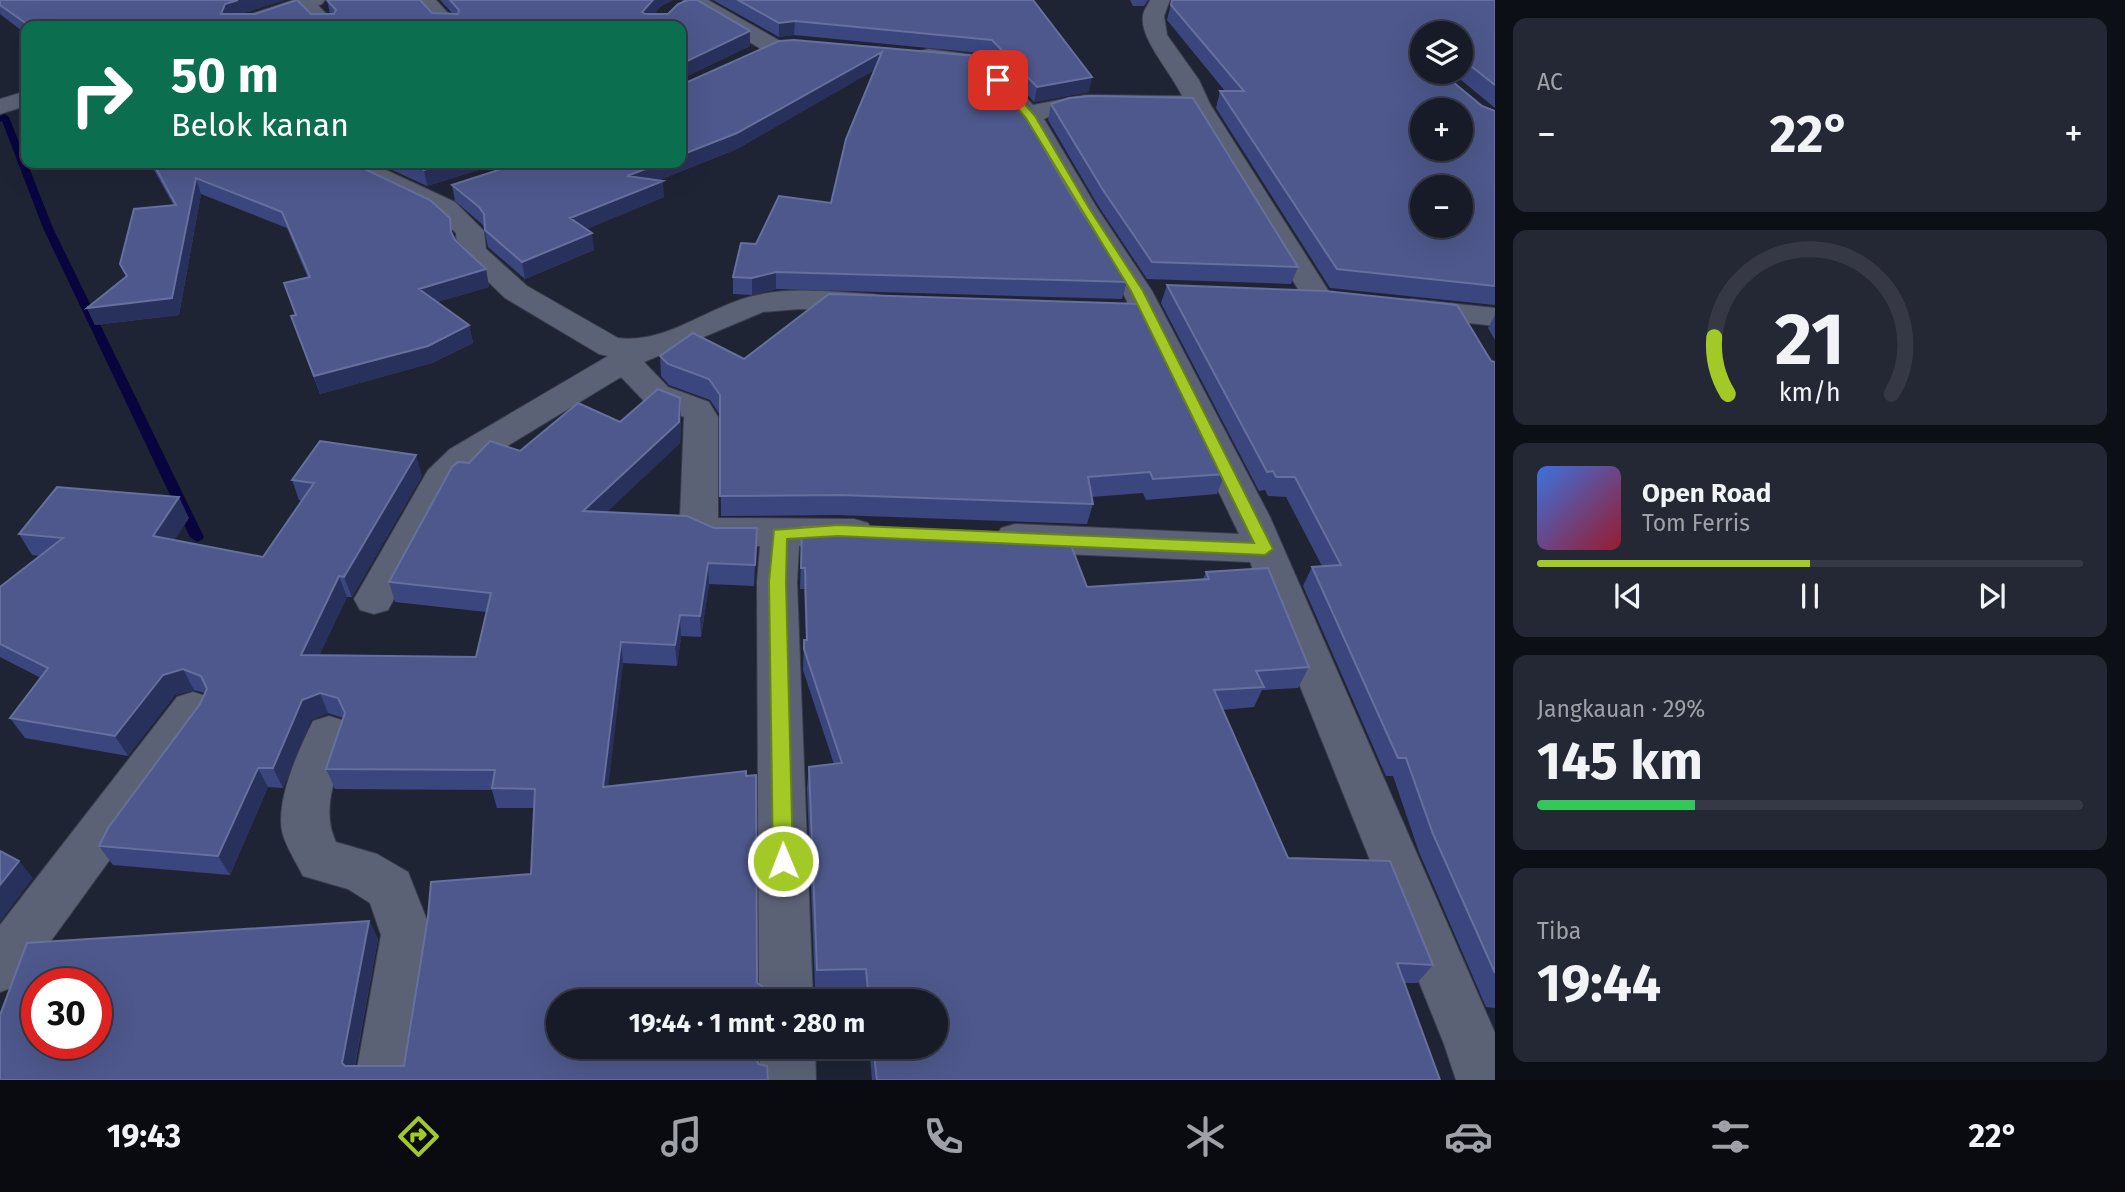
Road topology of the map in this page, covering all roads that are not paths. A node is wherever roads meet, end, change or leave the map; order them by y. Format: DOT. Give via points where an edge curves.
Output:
graph roads {
  1 [pos="424,0"];
  2 [pos="694,0"];
  3 [pos="1160,0"];
  4 [pos="310,2"];
  5 [pos="670,12"];
  6 [pos="253,21"];
  7 [pos="323,21"];
  8 [pos="444,21"];
  9 [pos="908,54"];
  10 [pos="752,55"];
  11 [pos="21,100"];
  12 [pos="1198,104"];
  13 [pos="0,107"];
  14 [pos="1030,116"];
  15 [pos="360,168"];
  16 [pos="462,187"];
  17 [pos="425,199"];
  18 [pos="1278,295"];
  19 [pos="897,304"];
  20 [pos="1383,305"];
  21 [pos="1460,313"];
  22 [pos="1495,317"];
  23 [pos="1481,348"];
  24 [pos="634,356"];
  25 [pos="893,533"];
  26 [pos="780,534"];
  27 [pos="976,537"];
  28 [pos="1265,549"];
  29 [pos="374,600"];
  30 [pos="193,710"];
  31 [pos="329,734"];
  32 [pos="0,967"];
  33 [pos="786,989"];
  34 [pos="787,1059"];
  35 [pos="383,1080"];
  36 [pos="788,1080"];
  37 [pos="1484,1080"];
  1 -- 8 [label="street"];
  2 -- 5 [label="street"];
  2 -- 10 [label="street" via="784,46"];
  3 -- 12 [label="street" via="1153,16 1156,35"];
  4 -- 6 [label="street"];
  4 -- 7 [label="street"];
  9 -- 14 [label="street" via="982,62"];
  11 -- 13 [label="street"];
  12 -- 14 [label="street" via="1068,103 1039,108"];
  12 -- 18 [label="street" via="1331,299"];
  14 -- 28 [label="street" via="1143,301"];
  15 -- 17 [label="street"];
  16 -- 17 [label="street"];
  17 -- 24 [label="street" via="464,223 470,231 471,249 516,292 610,347"];
  19 -- 24 [label="street" via="759,304"];
  20 -- 21 [label="street"];
  21 -- 22 [label="street"];
  21 -- 23 [label="street"];
  24 -- 26 [label="street" via="656,394 696,410 701,417 699,518 703,527 715,533"];
  24 -- 29 [label="street" via="463,457 441,479"];
  25 -- 26 [label="street"];
  26 -- 33 [label="street"];
  27 -- 28 [label="street"];
  28 -- 37 [label="street"];
  30 -- 32 [label="street"];
  31 -- 35 [label="street" via="308,790 306,830 320,860 360,870 390,888 407,935"];
  34 -- 36 [label="street"];
}
